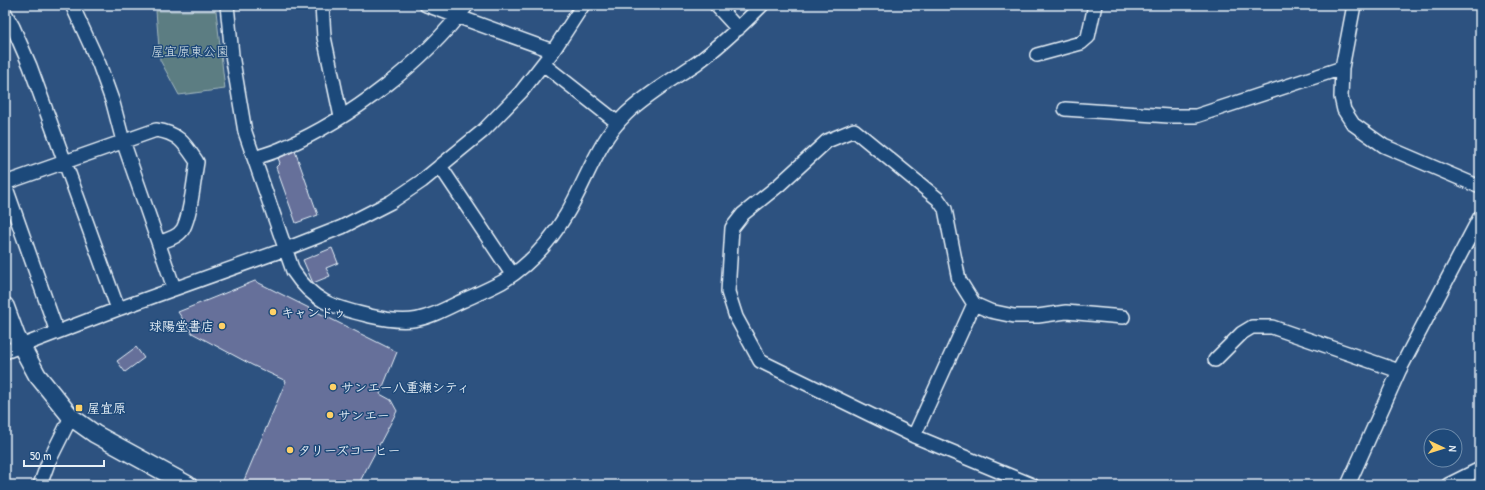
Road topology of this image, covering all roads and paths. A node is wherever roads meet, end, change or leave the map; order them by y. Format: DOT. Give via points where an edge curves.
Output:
graph roads {
  1 [pos="72,5"];
  2 [pos="227,5"];
  3 [pos="322,5"];
  4 [pos="426,5"];
  5 [pos="467,5"];
  6 [pos="583,5"];
  7 [pos="716,5"];
  8 [pos="762,5"];
  9 [pos="1095,5"];
  10 [pos="1354,5"];
  11 [pos="5,13"];
  12 [pos="457,18"];
  13 [pos="738,29"];
  14 [pos="553,51"];
  15 [pos="1037,55"];
  16 [pos="543,64"];
  17 [pos="1342,68"];
  18 [pos="1065,109"];
  19 [pos="340,117"];
  20 [pos="618,123"];
  21 [pos="123,141"];
  22 [pos="254,158"];
  23 [pos="63,162"];
  24 [pos="440,166"];
  25 [pos="5,184"];
  26 [pos="1480,187"];
  27 [pos="1480,217"];
  28 [pos="160,242"];
  29 [pos="286,249"];
  30 [pos="512,274"];
  31 [pos="174,288"];
  32 [pos="974,304"];
  33 [pos="5,306"];
  34 [pos="118,309"];
  35 [pos="1123,317"];
  36 [pos="57,332"];
  37 [pos="22,347"];
  38 [pos="5,352"];
  39 [pos="1215,360"];
  40 [pos="1399,371"];
  41 [pos="71,417"];
  42 [pos="914,436"];
  43 [pos="1480,469"];
  44 [pos="40,485"];
  45 [pos="188,485"];
  46 [pos="1032,485"];
  47 [pos="1348,485"];
  48 [pos="1448,485"];
  1 -- 21 [label="street" via="100,64"];
  2 -- 22 [label="street" via="237,92 245,132"];
  3 -- 19 [label="street" via="324,37"];
  4 -- 12 [label="street"];
  5 -- 12 [label="street"];
  6 -- 14 [label="street"];
  7 -- 13 [label="street"];
  8 -- 13 [label="street"];
  9 -- 15 [label="street" via="1088,38 1081,43"];
  10 -- 17 [label="street"];
  11 -- 23 [label="street" via="30,66"];
  12 -- 14 [label="street"];
  12 -- 19 [label="street" via="397,76"];
  13 -- 20 [label="street" via="698,62 650,94"];
  14 -- 16 [label="street"];
  16 -- 20 [label="street"];
  16 -- 24 [label="street" via="521,92 483,131"];
  17 -- 18 [label="street" via="1196,116"];
  17 -- 26 [label="street" via="1341,97 1344,110 1353,124 1384,146"];
  19 -- 22 [label="street" via="285,148"];
  20 -- 30 [label="street" via="596,156 553,235 529,262"];
  21 -- 23 [label="street"];
  21 -- 28 [label="street"];
  21 -- 28 [label="street" via="156,130 170,132 185,144 197,162 183,229 172,239"];
  22 -- 29 [label="street"];
  23 -- 25 [label="street"];
  23 -- 34 [label="street"];
  24 -- 29 [label="street" via="390,202 342,227"];
  24 -- 30 [label="street"];
  25 -- 36 [label="street"];
  27 -- 40 [label="street"];
  28 -- 31 [label="street"];
  29 -- 30 [label="street" via="293,271 303,286 318,299 350,311 404,321 425,319 502,282"];
  29 -- 31 [label="street"];
  31 -- 34 [label="street"];
  32 -- 35 [label="street" via="990,311 1014,316 1066,312"];
  32 -- 42 [label="street"];
  32 -- 42 [label="street" via="959,280 945,209 938,199 854,130 827,141 743,214 732,228 728,292 736,318 760,361"];
  33 -- 37 [label="main road"];
  34 -- 36 [label="street"];
  36 -- 37 [label="street"];
  37 -- 38 [label="street"];
  37 -- 41 [label="main road" via="37,375"];
  39 -- 40 [label="street" via="1242,333 1252,327 1272,327"];
  40 -- 47 [label="street"];
  41 -- 44 [label="street"];
  41 -- 45 [label="main road" via="95,434"];
  42 -- 46 [label="street"];
  43 -- 48 [label="street"];
}
